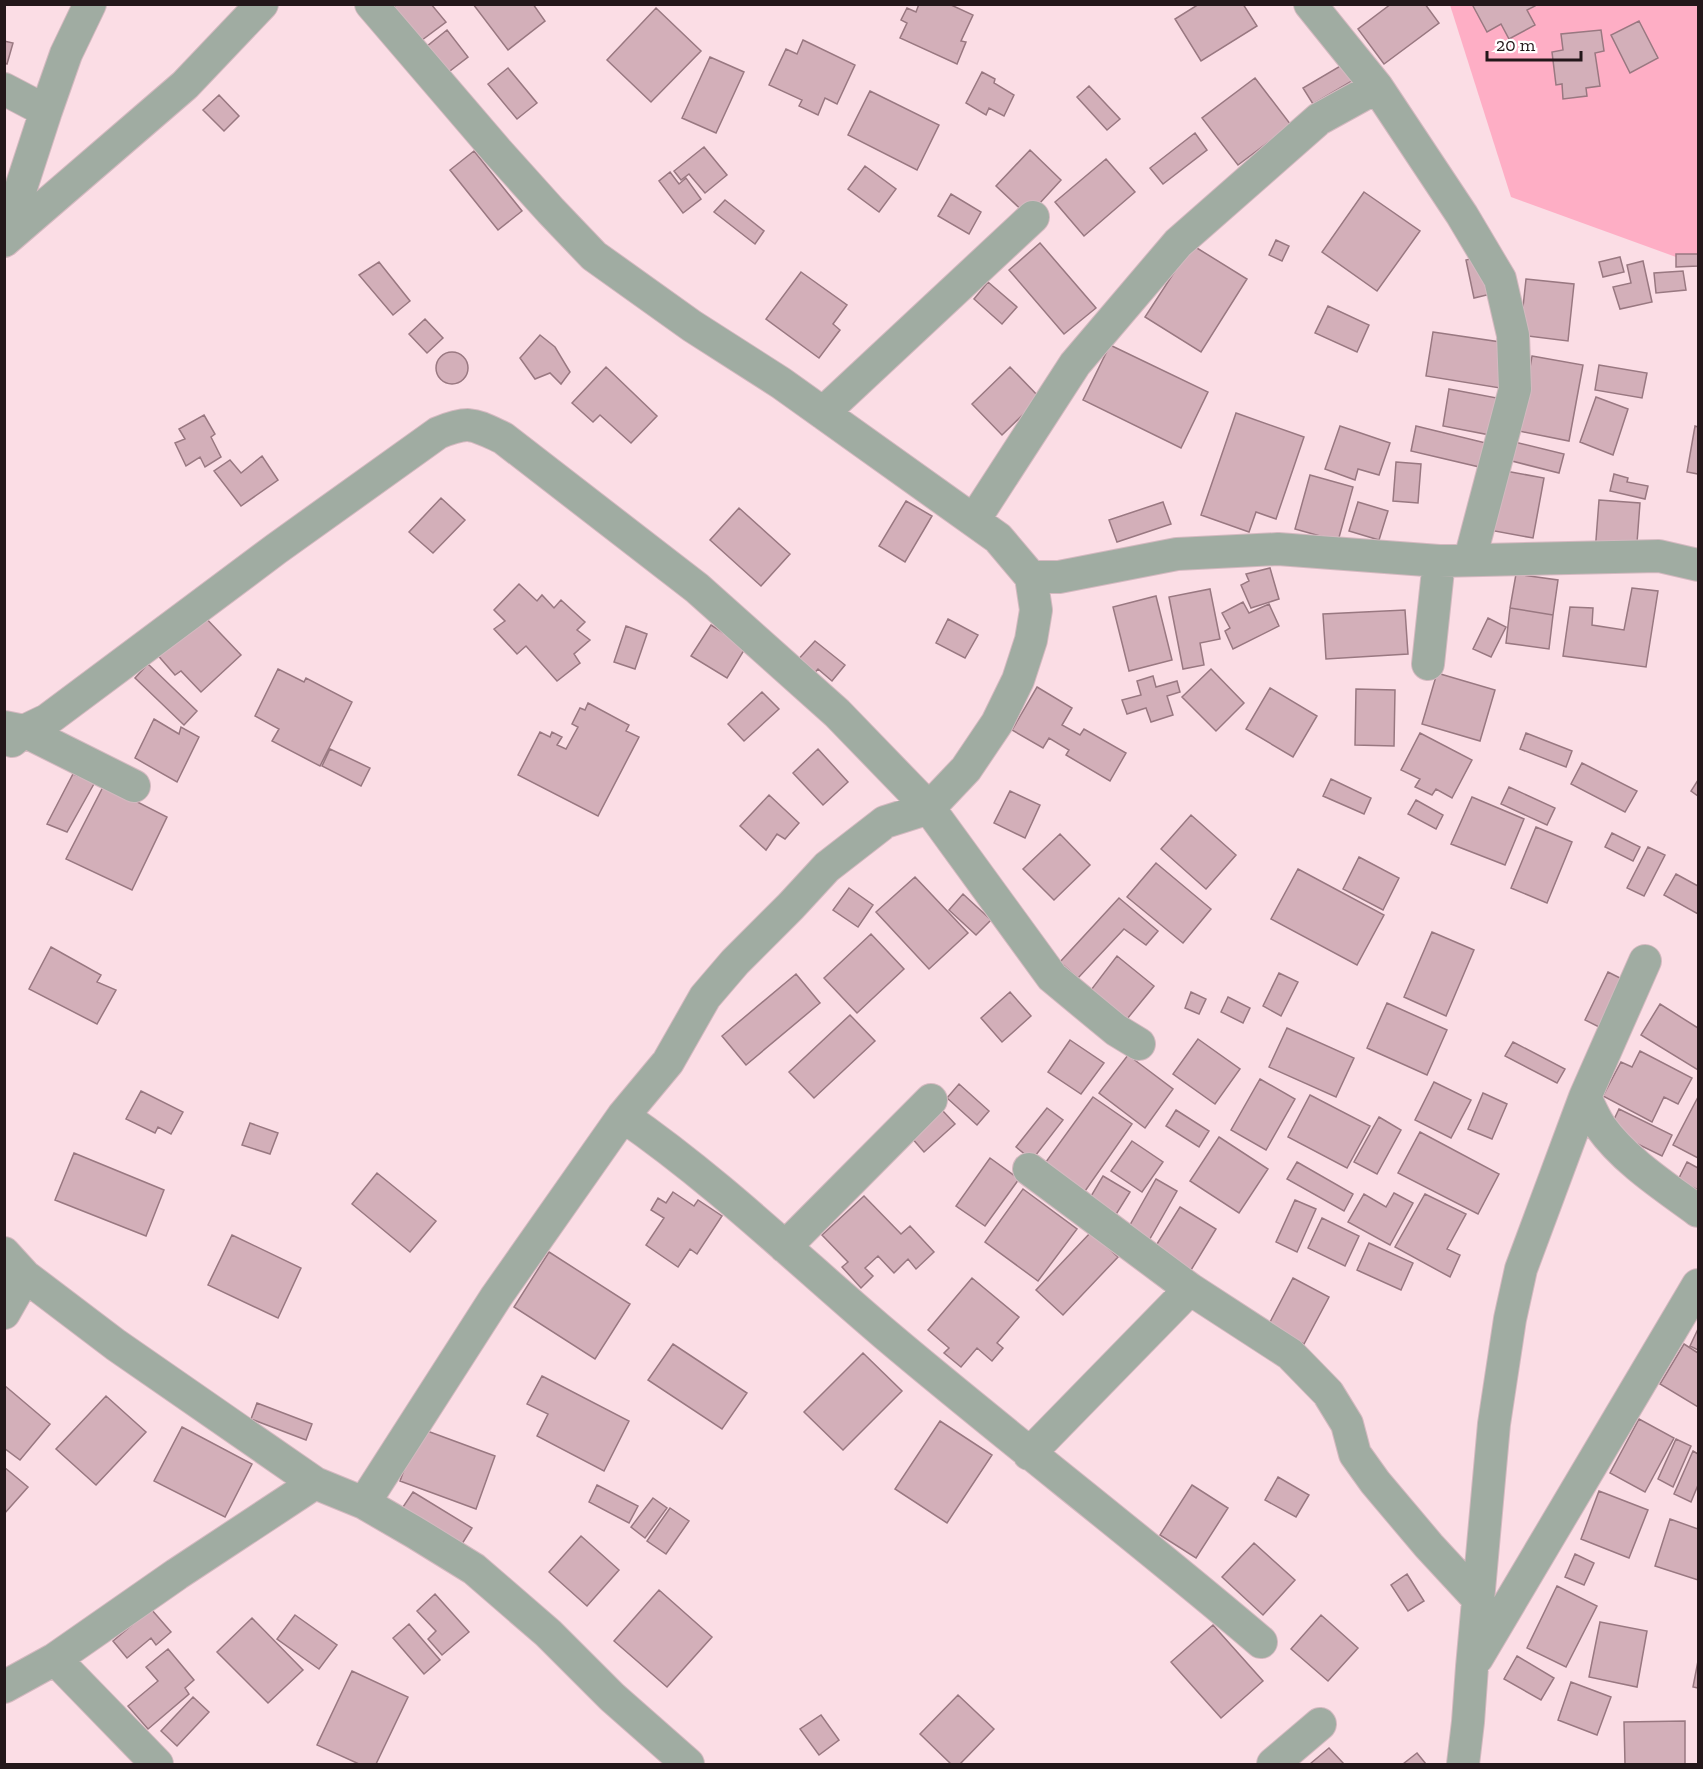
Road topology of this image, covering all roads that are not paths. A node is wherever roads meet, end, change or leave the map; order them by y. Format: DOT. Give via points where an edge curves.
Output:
graph roads {
  1 [pos="90,4"];
  2 [pos="262,4"];
  3 [pos="1310,4"];
  4 [pos="375,6"];
  5 [pos="1377,87"];
  6 [pos="4,89"];
  7 [pos="46,111"];
  8 [pos="1033,217"];
  9 [pos="4,241"];
  10 [pos="823,413"];
  11 [pos="974,520"];
  12 [pos="1470,559"];
  13 [pos="1439,561"];
  14 [pos="1698,565"];
  15 [pos="1030,577"];
  16 [pos="1428,664"];
  17 [pos="11,735"];
  18 [pos="134,786"];
  19 [pos="929,808"];
  20 [pos="1645,961"];
  21 [pos="1139,1044"];
  22 [pos="1585,1097"];
  23 [pos="931,1100"];
  24 [pos="623,1116"];
  25 [pos="1029,1169"];
  26 [pos="1698,1211"];
  27 [pos="784,1247"];
  28 [pos="4,1253"];
  29 [pos="25,1276"];
  30 [pos="1698,1285"];
  31 [pos="1190,1289"];
  32 [pos="4,1313"];
  33 [pos="1029,1454"];
  34 [pos="315,1483"];
  35 [pos="364,1503"];
  36 [pos="1479,1600"];
  37 [pos="1262,1642"];
  38 [pos="55,1659"];
  39 [pos="1472,1667"];
  40 [pos="4,1687"];
  41 [pos="1320,1724"];
  42 [pos="157,1764"];
  43 [pos="688,1764"];
  44 [pos="1273,1764"];
  45 [pos="1463,1764"];
  1 -- 7 [label="street" via="66,54"];
  2 -- 9 [label="street" via="184,85"];
  3 -- 5 [label="street"];
  4 -- 10 [label="street" via="497,152 594,256"];
  5 -- 11 [label="street" via="1319,119 1178,243 1075,364"];
  5 -- 12 [label="street" via="1500,279 1513,335 1515,389"];
  6 -- 7 [label="street"];
  7 -- 9 [label="street"];
  8 -- 10 [label="street"];
  10 -- 11 [label="street"];
  11 -- 15 [label="street" via="999,538"];
  12 -- 13 [label="street"];
  12 -- 14 [label="street" via="1659,556"];
  13 -- 15 [label="street" via="1278,549 1177,554 1059,577"];
  13 -- 16 [label="street"];
  15 -- 19 [label="street" via="1036,610 1018,680 998,723 966,770"];
  17 -- 18 [label="street"];
  17 -- 19 [label="street" via="47,720 438,433 459,425 476,425 502,438 698,588 837,713"];
  19 -- 21 [label="street" via="1052,977"];
  19 -- 24 [label="street" via="885,822 827,867 705,997 668,1062"];
  20 -- 22 [label="street"];
  22 -- 26 [label="street" via="1599,1125 1618,1147"];
  22 -- 36 [label="street" via="1521,1269 1510,1319 1494,1424"];
  23 -- 27 [label="street"];
  24 -- 27 [label="street" via="691,1166"];
  24 -- 35 [label="street" via="496,1297"];
  25 -- 31 [label="street"];
  27 -- 33 [label="street"];
  28 -- 29 [label="street"];
  29 -- 32 [label="street"];
  29 -- 34 [label="street" via="116,1345"];
  30 -- 39 [label="street"];
  31 -- 33 [label="street"];
  31 -- 36 [label="street" via="1290,1354 1328,1393 1347,1424 1355,1454 1375,1482"];
  33 -- 37 [label="street"];
  34 -- 35 [label="street"];
  34 -- 38 [label="street"];
  35 -- 43 [label="street" via="474,1569"];
  36 -- 39 [label="street"];
  38 -- 40 [label="street"];
  38 -- 42 [label="street"];
  39 -- 45 [label="street"];
  41 -- 44 [label="street"];
}
